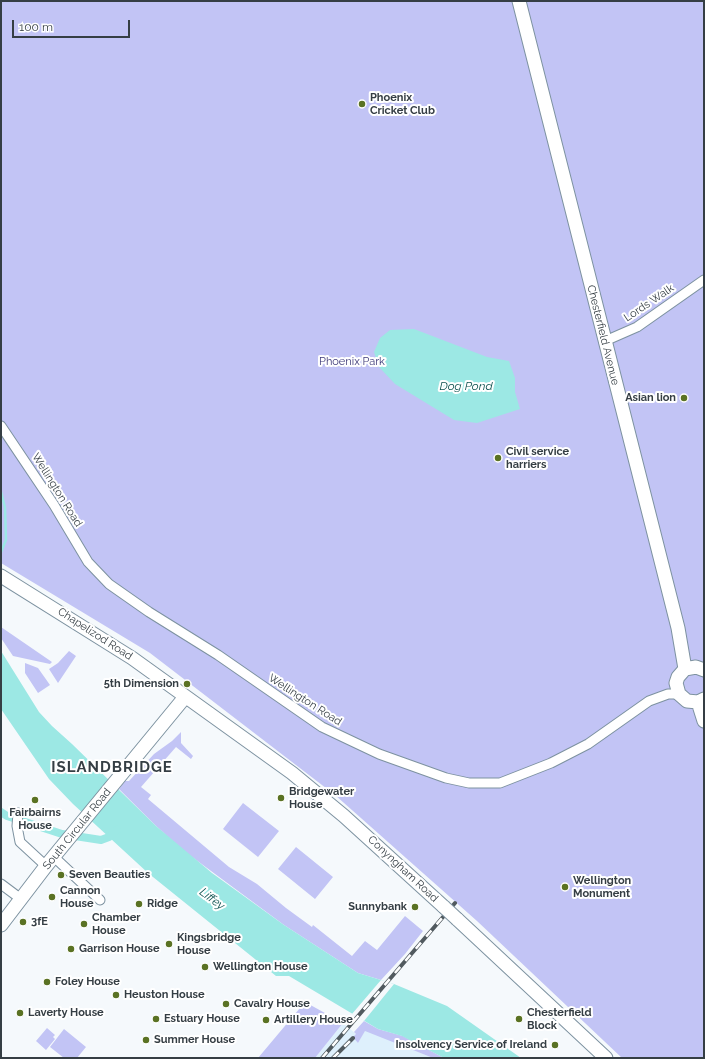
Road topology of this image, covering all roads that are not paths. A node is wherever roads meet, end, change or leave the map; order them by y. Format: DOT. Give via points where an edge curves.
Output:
graph roads {
  1 [pos="519,1"];
  2 [pos="704,280"];
  3 [pos="605,342"];
  4 [pos="1,426"];
  5 [pos="1,576"];
  6 [pos="685,669"];
  7 [pos="704,670"];
  8 [pos="679,694"];
  9 [pos="185,697"];
  10 [pos="701,700"];
  11 [pos="704,721"];
  12 [pos="18,813"];
  13 [pos="50,862"];
  14 [pos="1,884"];
  15 [pos="21,899"];
  16 [pos="100,900"];
  17 [pos="1,924"];
  18 [pos="606,1058"];
  1 -- 3 [label="main road, Chesterfield Avenue"];
  2 -- 3 [label="street, Lords Walk" via="637,327"];
  3 -- 6 [label="main road, Chesterfield Avenue" via="678,628"];
  4 -- 8 [label="street, Wellington Road" via="54,505 88,562 109,584 322,727 379,754 469,784 500,783 551,763 588,744 649,701 668,694"];
  5 -- 9 [label="main road, Chapelizod Road" via="132,658"];
  6 -- 7 [label="main road" via="696,667"];
  6 -- 8 [label="main road" via="676,683"];
  8 -- 10 [label="main road" via="687,701"];
  9 -- 13 [label="main road, South Circular Road"];
  9 -- 18 [label="main road, Conyngham Road, bridge" via="287,769 329,803"];
  10 -- 11 [label="main road"];
  12 -- 13 [label="street" via="16,826 20,842"];
  13 -- 15 [label="main road, South Circular Road"];
  13 -- 16 [label="street"];
  14 -- 15 [label="street"];
  15 -- 17 [label="main road, South Circular Road"];
}
